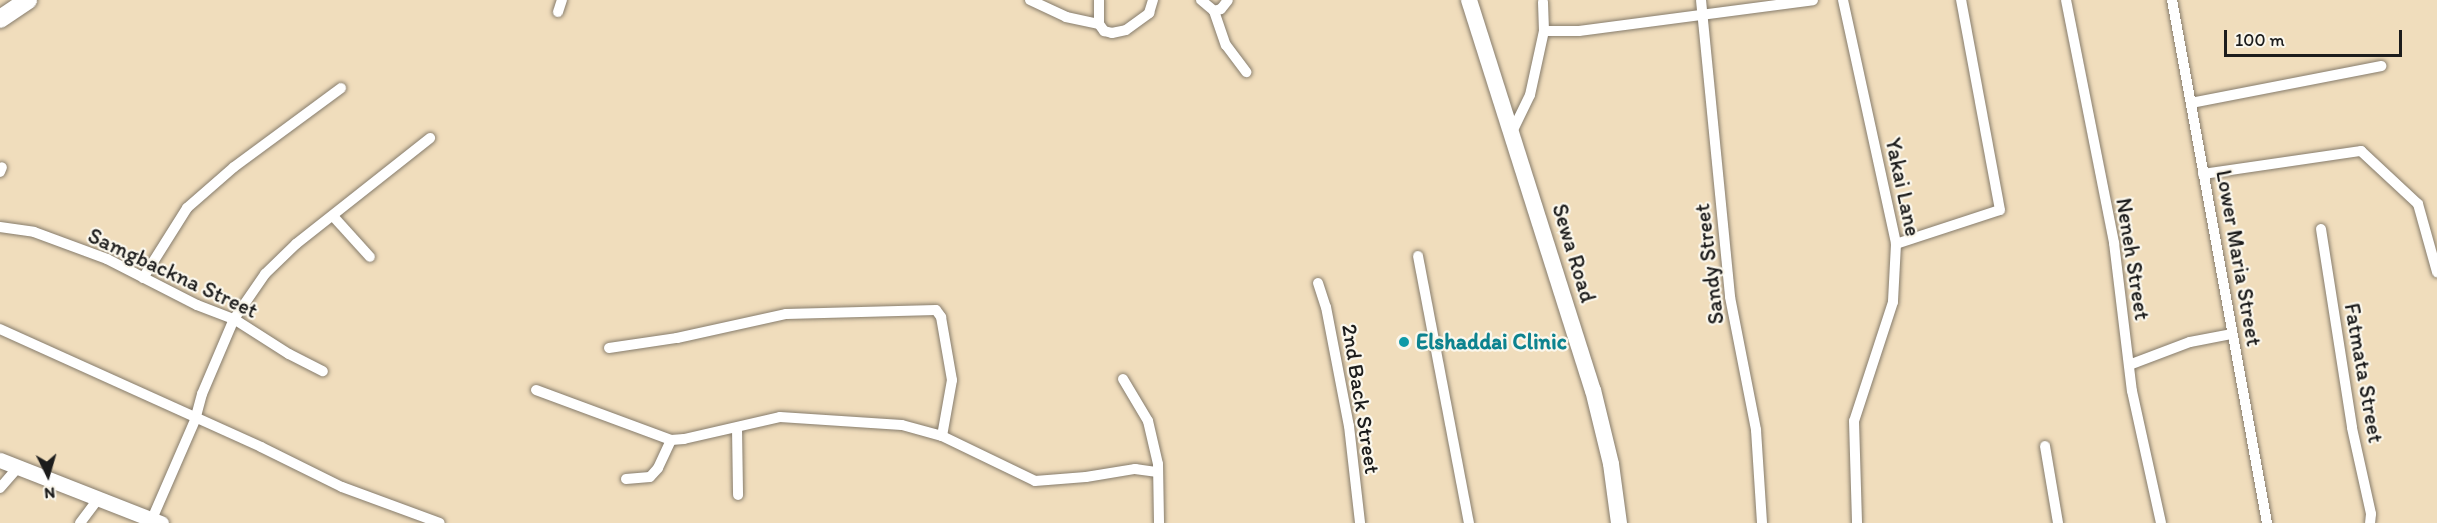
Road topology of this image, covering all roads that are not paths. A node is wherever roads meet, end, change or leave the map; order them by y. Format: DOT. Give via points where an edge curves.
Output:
graph roads {
  1 [pos="28,0"];
  2 [pos="562,0"];
  3 [pos="1030,0"];
  4 [pos="1099,0"];
  5 [pos="1201,0"];
  6 [pos="1228,0"];
  7 [pos="1469,0"];
  8 [pos="1701,0"];
  9 [pos="1813,0"];
  10 [pos="1843,0"];
  11 [pos="1961,0"];
  12 [pos="2066,0"];
  13 [pos="2172,0"];
  14 [pos="1155,2"];
  15 [pos="1543,2"];
  16 [pos="1214,11"];
  17 [pos="558,12"];
  18 [pos="1702,15"];
  19 [pos="0,19"];
  20 [pos="1099,24"];
  21 [pos="1544,31"];
  22 [pos="2381,66"];
  23 [pos="1246,72"];
  24 [pos="341,88"];
  25 [pos="2191,103"];
  26 [pos="1512,132"];
  27 [pos="430,138"];
  28 [pos="2203,174"];
  29 [pos="333,216"];
  30 [pos="0,227"];
  31 [pos="2321,229"];
  32 [pos="1896,243"];
  33 [pos="1418,256"];
  34 [pos="370,257"];
  35 [pos="2437,272"];
  36 [pos="143,278"];
  37 [pos="1318,283"];
  38 [pos="234,319"];
  39 [pos="0,330"];
  40 [pos="2232,334"];
  41 [pos="609,348"];
  42 [pos="2129,364"];
  43 [pos="323,372"];
  44 [pos="1123,378"];
  45 [pos="536,390"];
  46 [pos="195,420"];
  47 [pos="737,428"];
  48 [pos="942,436"];
  49 [pos="671,440"];
  50 [pos="2045,446"];
  51 [pos="0,460"];
  52 [pos="18,467"];
  53 [pos="1156,472"];
  54 [pos="627,479"];
  55 [pos="0,488"];
  56 [pos="738,495"];
  57 [pos="99,498"];
  58 [pos="157,521"];
  59 [pos="80,523"];
  60 [pos="440,523"];
  61 [pos="1159,523"];
  62 [pos="1360,523"];
  63 [pos="1469,523"];
  64 [pos="1619,523"];
  65 [pos="1762,523"];
  66 [pos="1857,523"];
  67 [pos="2058,523"];
  68 [pos="2161,523"];
  69 [pos="2267,523"];
  70 [pos="2370,523"];
  1 -- 19 [label="highway"];
  2 -- 17 [label="street"];
  3 -- 20 [label="street" via="1066,17"];
  4 -- 20 [label="street"];
  5 -- 16 [label="street"];
  6 -- 16 [label="street"];
  7 -- 26 [label="main road, Sewa Road"];
  8 -- 18 [label="street, Sandy Street"];
  9 -- 18 [label="street"];
  10 -- 32 [label="street, Yakai Lane"];
  11 -- 32 [label="street" via="2000,210"];
  12 -- 42 [label="street, Neneh Street" via="2114,243"];
  13 -- 25 [label="street, Lower Maria Street"];
  14 -- 20 [label="street" via="1149,13 1126,30 1112,33"];
  15 -- 21 [label="street"];
  16 -- 23 [label="street" via="1226,45"];
  18 -- 21 [label="street" via="1579,31"];
  18 -- 65 [label="street, Sandy Street" via="1730,297 1756,430"];
  21 -- 26 [label="street" via="1530,94"];
  22 -- 25 [label="street"];
  24 -- 36 [label="street" via="234,167 187,208"];
  25 -- 28 [label="street, Lower Maria Street"];
  26 -- 64 [label="main road, Sewa Road" via="1593,390 1611,464"];
  27 -- 29 [label="street"];
  28 -- 35 [label="street" via="2361,151 2418,204"];
  28 -- 40 [label="street, Lower Maria Street"];
  29 -- 34 [label="street"];
  29 -- 38 [label="street" via="265,274"];
  30 -- 36 [label="street, Samgbackna Street" via="44,236 107,259"];
  31 -- 70 [label="street, Fatmata Street"];
  32 -- 66 [label="street, Yakai Lane" via="1893,302 1854,420"];
  33 -- 63 [label="street"];
  36 -- 38 [label="street, Samgbackna Street"];
  37 -- 62 [label="street, 2nd Back Street" via="1349,426"];
  38 -- 43 [label="street, Samgbackna Street"];
  38 -- 46 [label="street"];
  39 -- 46 [label="street"];
  40 -- 42 [label="street" via="2190,342"];
  40 -- 69 [label="street, Lower Maria Street"];
  41 -- 48 [label="street" via="677,338 786,314 936,310 941,317 952,380"];
  42 -- 68 [label="street, Neneh Street"];
  44 -- 53 [label="street" via="1148,421 1158,464"];
  45 -- 49 [label="street"];
  46 -- 58 [label="street"];
  46 -- 60 [label="street" via="342,487"];
  47 -- 48 [label="street" via="780,417 902,425"];
  47 -- 49 [label="street"];
  47 -- 56 [label="street"];
  48 -- 53 [label="street" via="1035,481 1135,469"];
  49 -- 54 [label="street" via="650,477"];
  50 -- 67 [label="street"];
  51 -- 52 [label="street"];
  52 -- 55 [label="street"];
  52 -- 57 [label="street"];
  53 -- 61 [label="street"];
  57 -- 58 [label="street"];
  57 -- 59 [label="street"];
}
